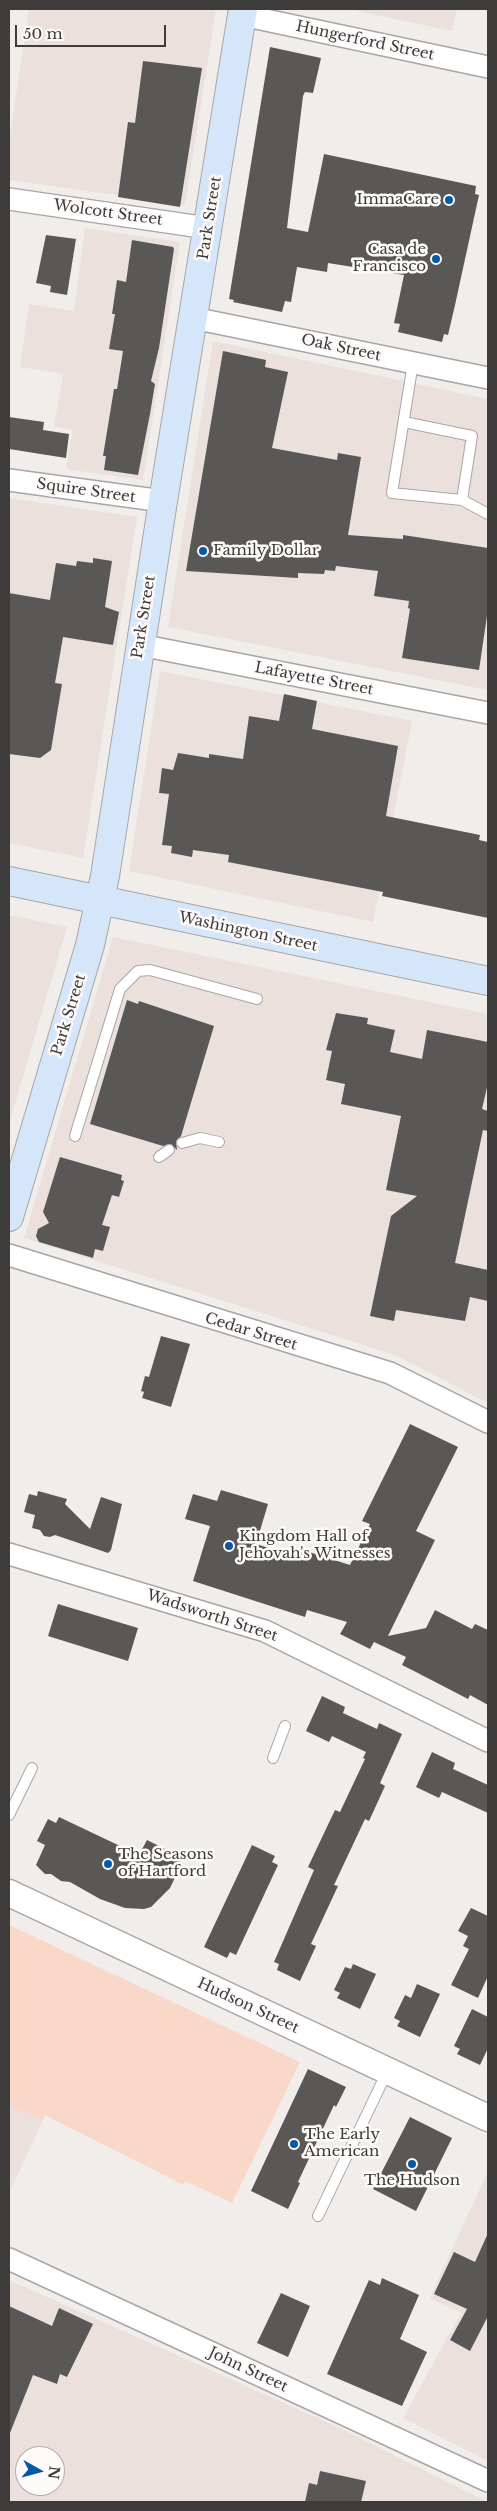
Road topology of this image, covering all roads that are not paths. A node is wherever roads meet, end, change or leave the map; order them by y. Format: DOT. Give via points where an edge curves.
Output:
graph roads {
  1 [pos="243,12"];
  2 [pos="488,67"];
  3 [pos="9,199"];
  4 [pos="208,228"];
  5 [pos="193,318"];
  6 [pos="413,363"];
  7 [pos="488,378"];
  8 [pos="404,422"];
  9 [pos="9,480"];
  10 [pos="163,500"];
  11 [pos="462,500"];
  12 [pos="488,514"];
  13 [pos="140,645"];
  14 [pos="488,713"];
  15 [pos="9,880"];
  16 [pos="100,900"];
  17 [pos="488,981"];
  18 [pos="257,999"];
  19 [pos="75,1136"];
  20 [pos="219,1142"];
  21 [pos="182,1143"];
  22 [pos="169,1150"];
  23 [pos="159,1157"];
  24 [pos="9,1217"];
  25 [pos="9,1255"];
  26 [pos="488,1422"];
  27 [pos="9,1554"];
  28 [pos="285,1726"];
  29 [pos="488,1741"];
  30 [pos="274,1758"];
  31 [pos="32,1768"];
  32 [pos="9,1815"];
  33 [pos="9,1893"];
  34 [pos="387,2071"];
  35 [pos="488,2118"];
  36 [pos="318,2216"];
  37 [pos="9,2259"];
  38 [pos="488,2481"];
  1 -- 2 [label="street, Hungerford Street"];
  1 -- 4 [label="main road, Park Street"];
  3 -- 4 [label="street, Wolcott Street"];
  4 -- 5 [label="main road, Park Street"];
  5 -- 6 [label="street, Oak Street"];
  5 -- 10 [label="main road, Park Street"];
  6 -- 7 [label="street, Oak Street"];
  6 -- 8 [label="lane"];
  8 -- 11 [label="lane" via="472,436"];
  8 -- 11 [label="lane" via="392,494"];
  9 -- 10 [label="street, Squire Street"];
  10 -- 13 [label="main road, Park Street"];
  11 -- 12 [label="lane"];
  13 -- 14 [label="street, Lafayette Street"];
  13 -- 16 [label="main road, Park Street"];
  15 -- 16 [label="main road, Washington Street"];
  16 -- 17 [label="main road, Washington Street"];
  16 -- 24 [label="main road, Park Street" via="85,964"];
  18 -- 19 [label="lane" via="150,970 138,971 120,989"];
  20 -- 21 [label="lane" via="200,1138"];
  22 -- 23 [label="lane"];
  25 -- 26 [label="street, Cedar Street" via="390,1373"];
  27 -- 29 [label="street, Wadsworth Street" via="265,1630"];
  28 -- 30 [label="lane"];
  31 -- 32 [label="lane"];
  33 -- 34 [label="street, Hudson Street"];
  34 -- 35 [label="street, Hudson Street"];
  34 -- 36 [label="lane"];
  37 -- 38 [label="street, John Street"];
}
